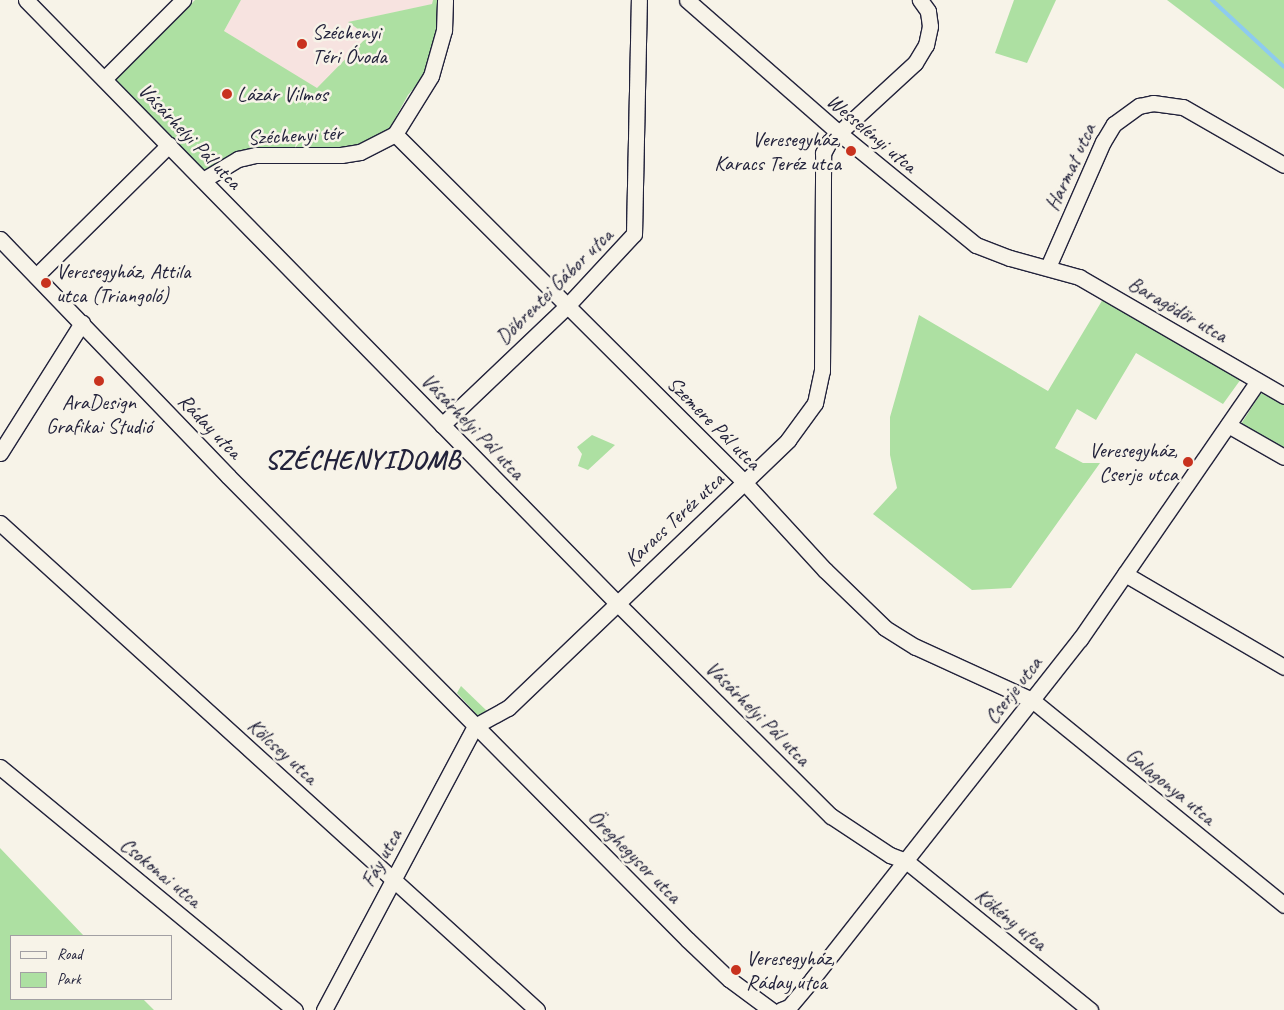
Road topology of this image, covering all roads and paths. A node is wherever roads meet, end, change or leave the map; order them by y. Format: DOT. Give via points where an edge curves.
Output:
graph roads {
  1 [pos="26,0"];
  2 [pos="183,0"];
  3 [pos="445,0"];
  4 [pos="639,0"];
  5 [pos="687,0"];
  6 [pos="920,0"];
  7 [pos="104,79"];
  8 [pos="839,133"];
  9 [pos="395,134"];
  10 [pos="169,145"];
  11 [pos="1284,165"];
  12 [pos="203,180"];
  13 [pos="0,239"];
  14 [pos="1048,267"];
  15 [pos="36,276"];
  16 [pos="567,306"];
  17 [pos="82,323"];
  18 [pos="1258,381"];
  19 [pos="1284,396"];
  20 [pos="442,425"];
  21 [pos="1228,425"];
  22 [pos="1,448"];
  23 [pos="1284,457"];
  24 [pos="744,482"];
  25 [pos="0,523"];
  26 [pos="1125,574"];
  27 [pos="617,603"];
  28 [pos="1284,667"];
  29 [pos="1032,700"];
  30 [pos="508,708"];
  31 [pos="475,726"];
  32 [pos="490,740"];
  33 [pos="0,767"];
  34 [pos="906,861"];
  35 [pos="394,879"];
  36 [pos="1284,905"];
  37 [pos="295,1010"];
  38 [pos="324,1010"];
  39 [pos="537,1010"];
  40 [pos="771,1010"];
  41 [pos="781,1010"];
  42 [pos="1090,1010"];
  1 -- 7 [label="street, Vásárhelyi Pál utca"];
  2 -- 7 [label="street"];
  3 -- 9 [label="street" via="444,30 431,76"];
  4 -- 16 [label="street, Döbrentei Gábor utca" via="634,234"];
  5 -- 8 [label="street, Wesselényi utca"];
  6 -- 8 [label="street, Karacs Teréz utca" via="928,11 926,46 915,63"];
  7 -- 10 [label="street, Vásárhelyi Pál utca"];
  8 -- 14 [label="street, Wesselényi utca" via="976,245"];
  8 -- 24 [label="street, Karacs Teréz utca" via="829,142 821,164 820,385 802,422"];
  9 -- 12 [label="street, Széchenyi tér" via="360,152 341,156 256,154 238,159"];
  9 -- 16 [label="street, Szemere Pál utca"];
  10 -- 12 [label="street, Vásárhelyi Pál utca"];
  10 -- 15 [label="street"];
  11 -- 14 [label="street, Harmat utca" via="1183,107 1153,103 1139,106 1114,124 1103,142"];
  12 -- 20 [label="street, Vásárhelyi Pál utca"];
  13 -- 15 [label="street, Ráday utca"];
  14 -- 18 [label="street, Baragödör utca" via="1079,277"];
  15 -- 17 [label="street, Ráday utca"];
  16 -- 20 [label="street, Döbrentei Gábor utca"];
  16 -- 24 [label="street, Szemere Pál utca"];
  17 -- 22 [label="street"];
  17 -- 31 [label="street, Ráday utca"];
  18 -- 19 [label="street, Baragödör utca"];
  18 -- 21 [label="street, Cserje utca"];
  20 -- 27 [label="street, Vásárhelyi Pál utca"];
  21 -- 23 [label="street"];
  21 -- 26 [label="street, Cserje utca"];
  24 -- 27 [label="street, Karacs Teréz utca"];
  24 -- 29 [label="street, Szemere Pál utca" via="884,628 916,647"];
  25 -- 35 [label="street, Kölcsey utca"];
  26 -- 28 [label="street"];
  26 -- 29 [label="street, Cserje utca"];
  27 -- 30 [label="street, Karacs Teréz utca"];
  27 -- 34 [label="street, Vásárhelyi Pál utca" via="831,816"];
  29 -- 34 [label="street, Cserje utca"];
  29 -- 36 [label="street, Galagonya utca"];
  30 -- 31 [label="street, Karacs Teréz utca"];
  30 -- 32 [label="street, Karacs Teréz utca"];
  31 -- 32 [label="street, Öreghegysor utca"];
  31 -- 35 [label="street, Fáy utca"];
  32 -- 40 [label="street, Öreghegysor utca" via="688,940 729,979"];
  33 -- 37 [label="street, Csokonai utca"];
  34 -- 41 [label="street, Cserje utca" via="789,1007"];
  34 -- 42 [label="street, Kökény utca"];
  35 -- 38 [label="street, Fáy utca"];
  35 -- 39 [label="street, Kölcsey utca"];
}
